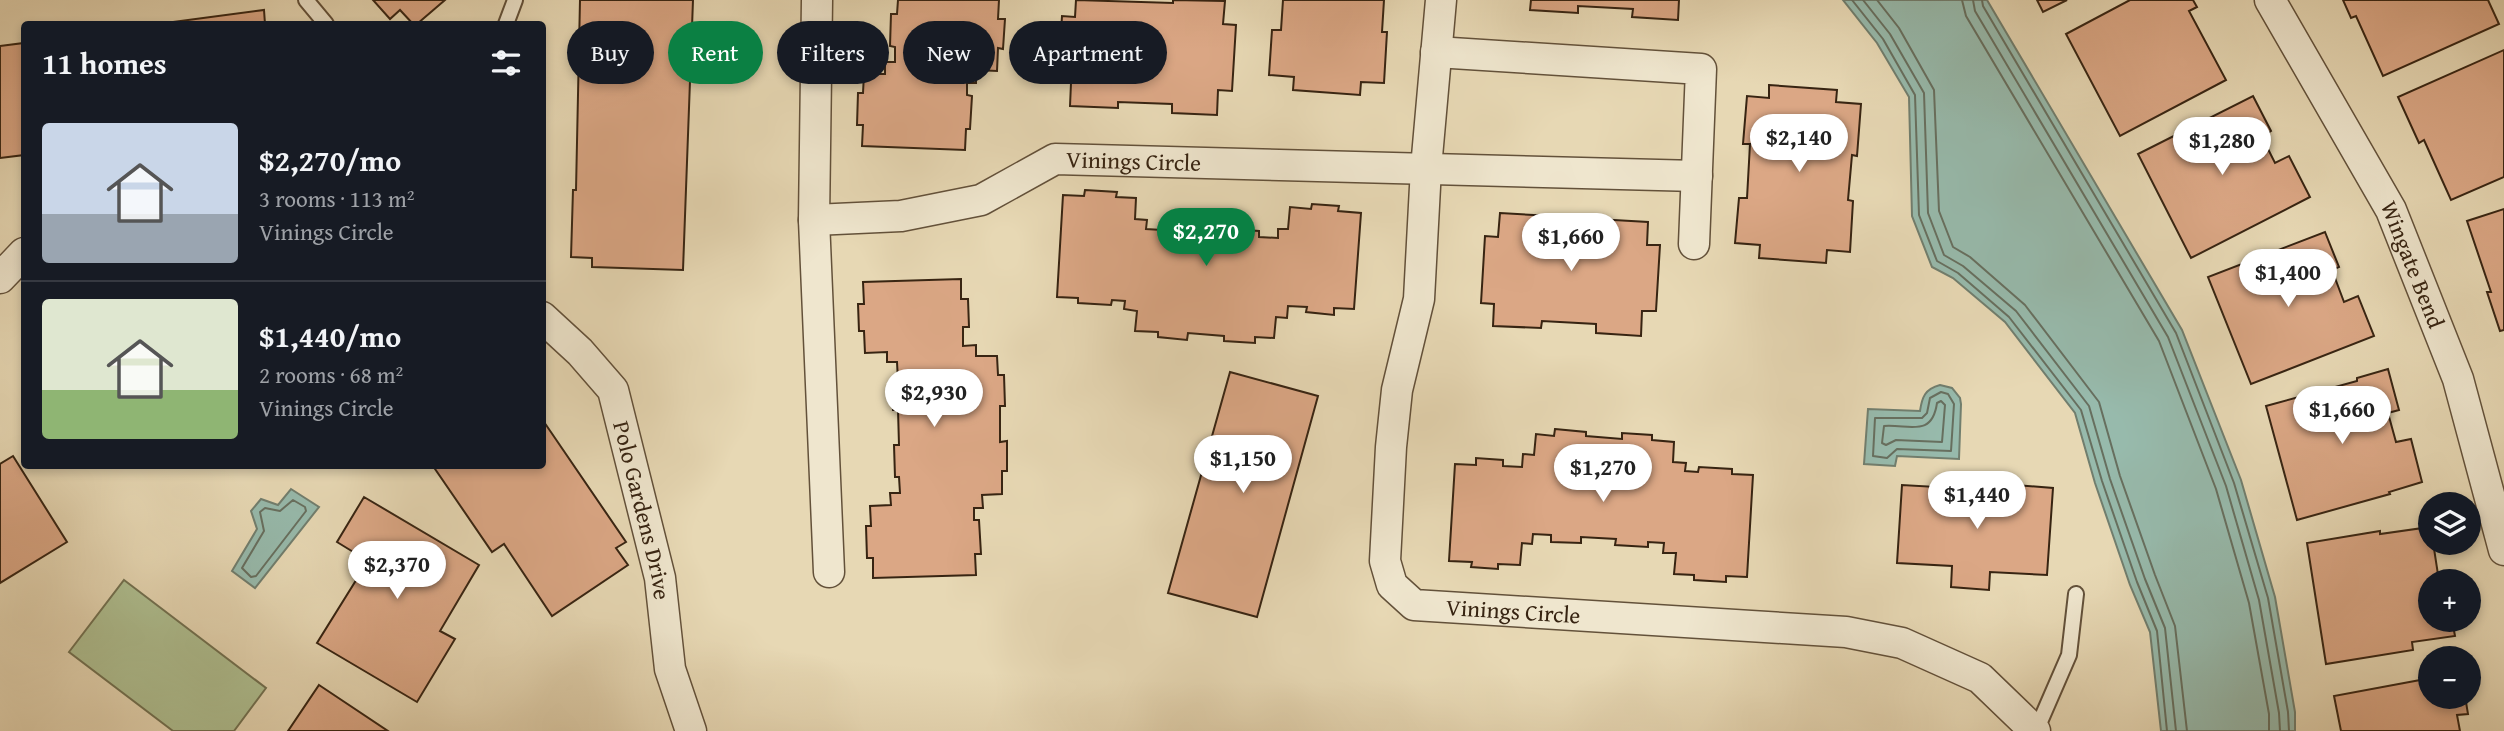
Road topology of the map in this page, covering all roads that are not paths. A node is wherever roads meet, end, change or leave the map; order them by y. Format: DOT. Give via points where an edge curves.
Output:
graph roads {
  1 [pos="306,0"];
  2 [pos="515,0"];
  3 [pos="817,0"];
  4 [pos="1440,0"];
  5 [pos="2270,0"];
  6 [pos="324,21"];
  7 [pos="507,21"];
  8 [pos="1436,52"];
  9 [pos="1426,167"];
  10 [pos="1697,176"];
  11 [pos="814,220"];
  12 [pos="1694,244"];
  13 [pos="21,256"];
  14 [pos="0,278"];
  15 [pos="546,321"];
  16 [pos="2504,550"];
  17 [pos="829,572"];
  18 [pos="2076,594"];
  19 [pos="691,731"];
  20 [pos="2035,731"];
  1 -- 6 [label="lane"];
  2 -- 7 [label="lane"];
  3 -- 11 [label="street"];
  4 -- 8 [label="street, Vinings Circle"];
  5 -- 16 [label="street, Wingate Bend" via="2391,210 2458,379"];
  8 -- 9 [label="street, Vinings Circle"];
  8 -- 10 [label="street" via="1701,69"];
  9 -- 10 [label="street, Vinings Circle"];
  9 -- 11 [label="street, Vinings Circle" via="1055,159 981,200 901,216"];
  9 -- 20 [label="street, Vinings Circle" via="1419,299 1397,390 1391,447 1385,561 1392,586 1414,605 1846,632 1902,643 1980,678"];
  10 -- 12 [label="street"];
  11 -- 17 [label="street"];
  13 -- 14 [label="street"];
  15 -- 19 [label="street, Polo Gardens Drive" via="613,390 660,578 670,668"];
  18 -- 20 [label="lane" via="2069,655"];
}
